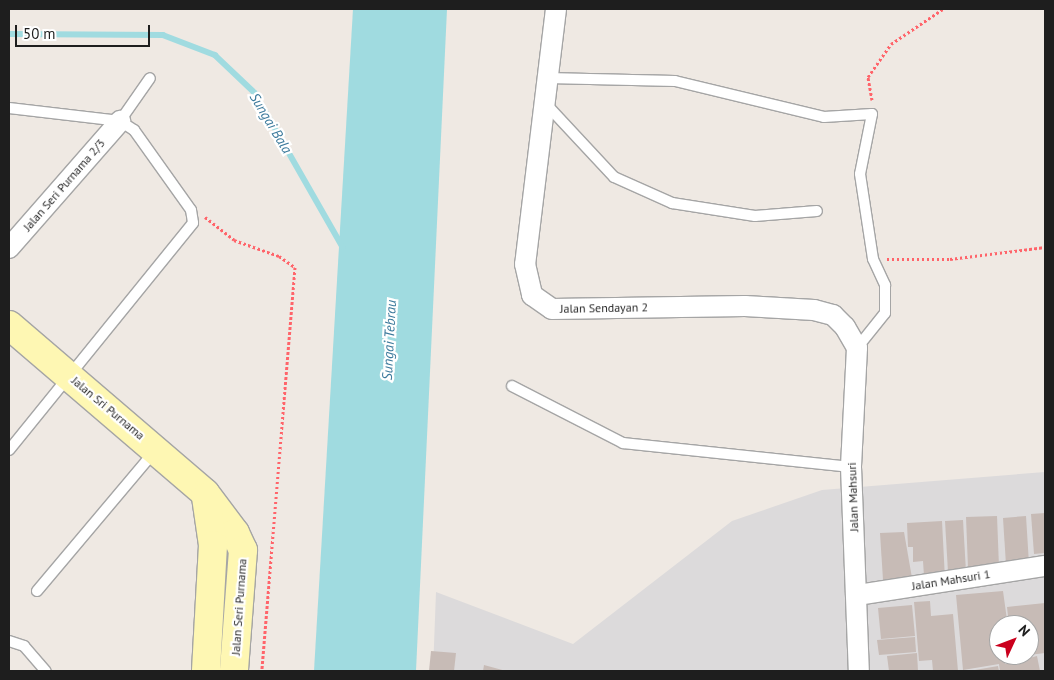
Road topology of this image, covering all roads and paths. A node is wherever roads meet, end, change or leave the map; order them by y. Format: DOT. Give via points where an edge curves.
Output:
graph roads {
  1 [pos="556,9"];
  2 [pos="943,9"];
  3 [pos="150,78"];
  4 [pos="547,78"];
  5 [pos="542,101"];
  6 [pos="9,108"];
  7 [pos="872,114"];
  8 [pos="120,121"];
  9 [pos="191,210"];
  10 [pos="817,211"];
  11 [pos="1045,247"];
  12 [pos="9,248"];
  13 [pos="873,259"];
  14 [pos="9,325"];
  15 [pos="858,348"];
  16 [pos="70,376"];
  17 [pos="512,386"];
  18 [pos="156,449"];
  19 [pos="9,450"];
  20 [pos="850,467"];
  21 [pos="205,493"];
  22 [pos="1045,566"];
  23 [pos="37,591"];
  24 [pos="857,595"];
  25 [pos="9,641"];
  26 [pos="46,671"];
  27 [pos="206,671"];
  28 [pos="234,671"];
  29 [pos="262,671"];
  30 [pos="859,671"];
  1 -- 4 [label="street, Jalan Sendayan 2"];
  2 -- 7 [label="path" via="892,44 868,77"];
  3 -- 8 [label="lane"];
  4 -- 5 [label="street, Jalan Sendayan 2"];
  4 -- 7 [label="lane" via="674,81 824,117"];
  5 -- 10 [label="lane" via="614,177 664,200 755,216"];
  5 -- 15 [label="street, Jalan Sendayan 2" via="524,264 532,295 540,305 552,309 745,306 814,310 833,315"];
  6 -- 8 [label="lane"];
  7 -- 13 [label="lane" via="860,174"];
  8 -- 9 [label="lane" via="134,130"];
  8 -- 12 [label="street, Jalan Seri Purnama 2/3"];
  9 -- 16 [label="lane" via="193,223"];
  9 -- 29 [label="path" via="234,240 279,256 295,267"];
  11 -- 13 [label="path" via="950,259"];
  13 -- 15 [label="lane" via="885,285 886,313"];
  14 -- 16 [label="street, Jalan Sri Purnama"];
  15 -- 20 [label="street, Jalan Mahsuri"];
  16 -- 18 [label="street, Jalan Sri Purnama"];
  16 -- 19 [label="lane"];
  17 -- 20 [label="lane" via="624,443"];
  18 -- 21 [label="street, Jalan Sri Purnama"];
  18 -- 23 [label="lane"];
  20 -- 24 [label="street, Jalan Mahsuri"];
  21 -- 27 [label="street" via="213,545"];
  21 -- 28 [label="street, Jalan Seri Purnama" via="242,550"];
  22 -- 24 [label="street, Jalan Mahsuri 1"];
  24 -- 30 [label="street, Jalan Mahsuri"];
  25 -- 26 [label="lane" via="24,646"];
}
